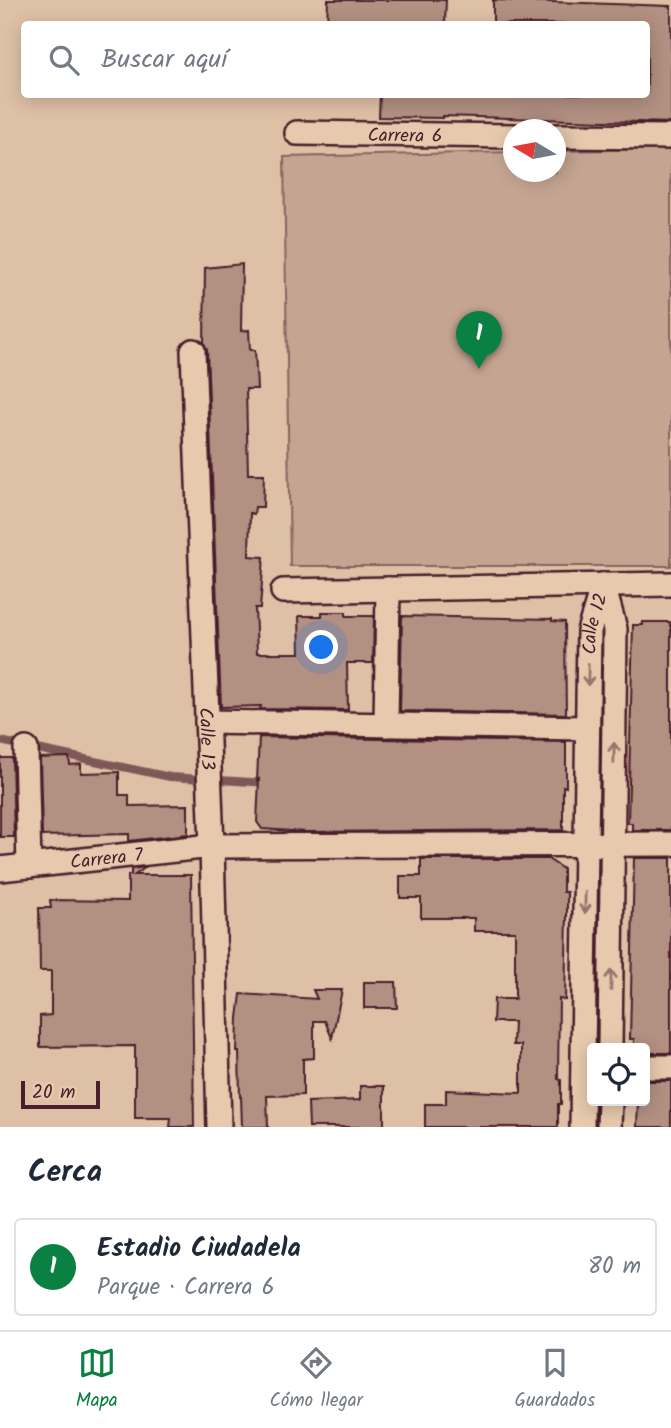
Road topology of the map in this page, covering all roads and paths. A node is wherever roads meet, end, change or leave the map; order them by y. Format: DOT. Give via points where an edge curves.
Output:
graph roads {
  1 [pos="297,133"];
  2 [pos="503,136"];
  3 [pos="566,136"];
  4 [pos="671,137"];
  5 [pos="193,351"];
  6 [pos="671,584"];
  7 [pos="603,585"];
  8 [pos="388,589"];
  9 [pos="283,590"];
  10 [pos="208,722"];
  11 [pos="386,725"];
  12 [pos="587,728"];
  13 [pos="26,749"];
  14 [pos="613,844"];
  15 [pos="671,844"];
  16 [pos="586,845"];
  17 [pos="212,846"];
  18 [pos="29,866"];
  19 [pos="0,869"];
  20 [pos="610,1043"];
  21 [pos="650,1067"];
  22 [pos="671,1067"];
  23 [pos="610,1106"];
  24 [pos="219,1127"];
  25 [pos="582,1127"];
  26 [pos="609,1127"];
  1 -- 2 [label="street, Carrera 6"];
  3 -- 4 [label="street"];
  5 -- 10 [label="street, Calle 13"];
  6 -- 7 [label="street"];
  7 -- 8 [label="street"];
  7 -- 12 [label="street, Calle 12, one-way" via="589,631"];
  14 -- 7 [label="street, Calle 12, one-way" via="615,629"];
  8 -- 9 [label="street"];
  8 -- 11 [label="street"];
  10 -- 11 [label="street"];
  10 -- 17 [label="street, Calle 13"];
  11 -- 12 [label="street"];
  12 -- 16 [label="street, Calle 12"];
  13 -- 18 [label="street"];
  14 -- 15 [label="street, Carrera 7"];
  14 -- 16 [label="street, Carrera 7"];
  20 -- 14 [label="street, Calle 12, one-way"];
  16 -- 17 [label="street, Carrera 7"];
  16 -- 25 [label="street, Calle 12, one-way"];
  17 -- 18 [label="street, Carrera 7"];
  17 -- 24 [label="street, Calle 13"];
  18 -- 19 [label="street, Carrera 7"];
  21 -- 22 [label="street"];
  23 -- 26 [label="street"];
}
